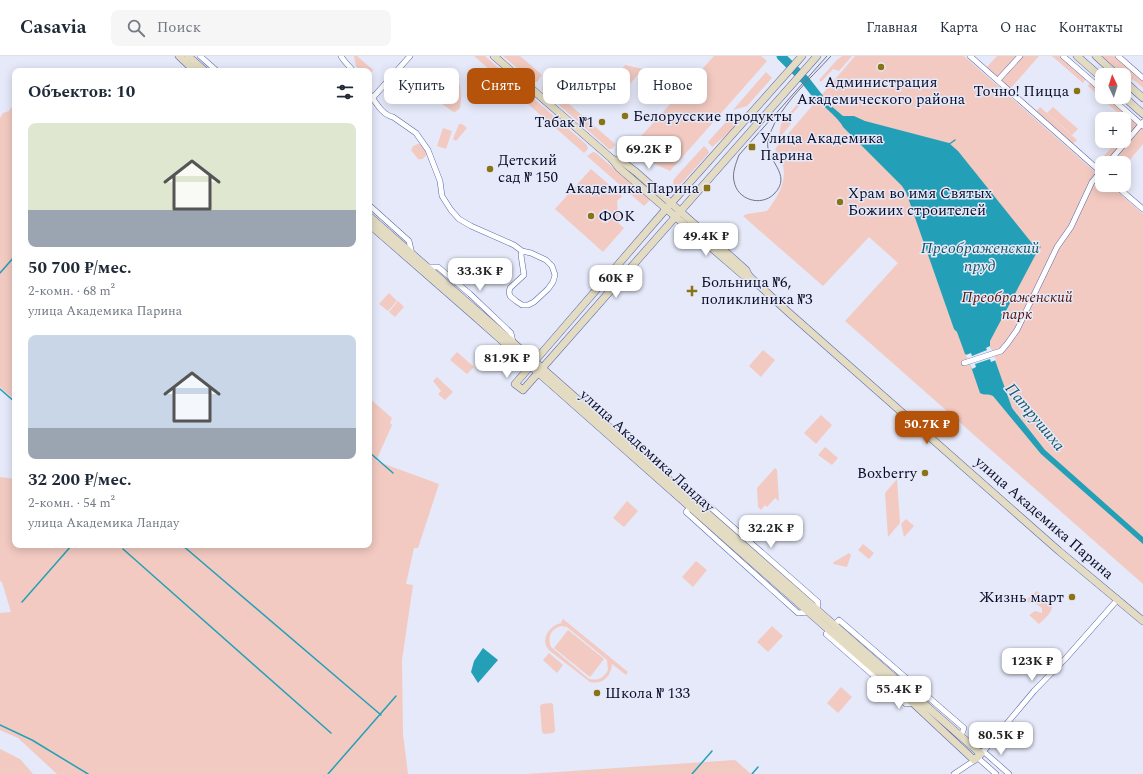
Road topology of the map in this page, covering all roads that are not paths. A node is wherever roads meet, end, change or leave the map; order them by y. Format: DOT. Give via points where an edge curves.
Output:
graph roads {
  1 [pos="178,56"];
  2 [pos="188,56"];
  3 [pos="200,56"];
  4 [pos="341,56"];
  5 [pos="410,56"];
  6 [pos="494,56"];
  7 [pos="802,56"];
  8 [pos="817,56"];
  9 [pos="970,56"];
  10 [pos="1020,56"];
  11 [pos="1063,56"];
  12 [pos="1077,56"];
  13 [pos="1096,56"];
  14 [pos="1118,56"];
  15 [pos="192,68"];
  16 [pos="202,68"];
  17 [pos="214,68"];
  18 [pos="351,68"];
  19 [pos="1109,68"];
  20 [pos="1095,72"];
  21 [pos="1143,78"];
  22 [pos="998,80"];
  23 [pos="1095,84"];
  24 [pos="1131,87"];
  25 [pos="1143,98"];
  26 [pos="372,99"];
  27 [pos="372,101"];
  28 [pos="1131,103"];
  29 [pos="1118,104"];
  30 [pos="1143,114"];
  31 [pos="1142,124"];
  32 [pos="1114,156"];
  33 [pos="612,160"];
  34 [pos="1095,166"];
  35 [pos="1095,179"];
  36 [pos="1124,192"];
  37 [pos="672,203"];
  38 [pos="372,208"];
  39 [pos="666,209"];
  40 [pos="1143,209"];
  41 [pos="680,211"];
  42 [pos="675,217"];
  43 [pos="372,219"];
  44 [pos="372,227"];
  45 [pos="522,251"];
  46 [pos="412,254"];
  47 [pos="749,276"];
  48 [pos="964,363"];
  49 [pos="533,364"];
  50 [pos="541,371"];
  51 [pos="693,505"];
  52 [pos="1118,599"];
  53 [pos="1143,621"];
  54 [pos="829,630"];
  55 [pos="913,703"];
  56 [pos="979,756"];
  57 [pos="954,774"];
  58 [pos="996,774"];
  59 [pos="1009,774"];
  1 -- 15 [label="street"];
  2 -- 16 [label="street"];
  3 -- 17 [label="street"];
  4 -- 18 [label="street"];
  5 -- 26 [label="street"];
  6 -- 33 [label="street, улица Академика Парина"];
  7 -- 37 [label="street"];
  8 -- 41 [label="street"];
  9 -- 22 [label="street"];
  10 -- 22 [label="street"];
  11 -- 23 [label="street"];
  12 -- 20 [label="street"];
  13 -- 19 [label="street"];
  14 -- 21 [label="street"];
  22 -- 34 [label="street"];
  24 -- 25 [label="street"];
  27 -- 45 [label="street" via="389,117 393,117 416,133 424,143 440,181 442,196 459,219"];
  28 -- 30 [label="street"];
  29 -- 31 [label="street"];
  31 -- 32 [label="street"];
  33 -- 37 [label="street, улица Академика Парина" via="624,163"];
  33 -- 39 [label="street, улица Академика Парина"];
  35 -- 48 [label="street" via="1017,330 1001,351"];
  36 -- 40 [label="street"];
  37 -- 39 [label="street"];
  37 -- 41 [label="street, улица Академика Парина"];
  38 -- 46 [label="street" via="409,241"];
  39 -- 42 [label="street, улица Академика Парина"];
  39 -- 49 [label="street"];
  41 -- 42 [label="street"];
  41 -- 47 [label="street, улица Академика Парина" via="746,270"];
  42 -- 47 [label="street, улица Академика Парина" via="742,275"];
  42 -- 50 [label="street"];
  43 -- 46 [label="street, улица Академика Ландау"];
  44 -- 49 [label="street, улица Академика Ландау"];
  45 -- 45 [label="street" via="546,260 552,266 555,275 548,289 528,305 516,301 509,292 524,275"];
  46 -- 49 [label="street, улица Академика Ландау" via="513,342"];
  47 -- 52 [label="street, улица Академика Парина" via="1054,546"];
  49 -- 50 [label="street, улица Академика Ландау"];
  49 -- 50 [label="street" via="515,384 523,390"];
  50 -- 51 [label="street, улица Академика Ландау"];
  51 -- 54 [label="street, улица Академика Ландау"];
  51 -- 54 [label="street, улица Академика Ландау" via="817,610"];
  52 -- 53 [label="street, улица Академика Парина"];
  52 -- 56 [label="street"];
  54 -- 55 [label="street, улица Академика Ландау"];
  54 -- 55 [label="street" via="837,644 906,704"];
  54 -- 56 [label="street, улица Академика Ландау" via="961,736"];
  55 -- 56 [label="street, улица Академика Ландау"];
  56 -- 57 [label="street"];
  56 -- 58 [label="street, улица Академика Ландау"];
  56 -- 59 [label="street, улица Академика Ландау"];
}
